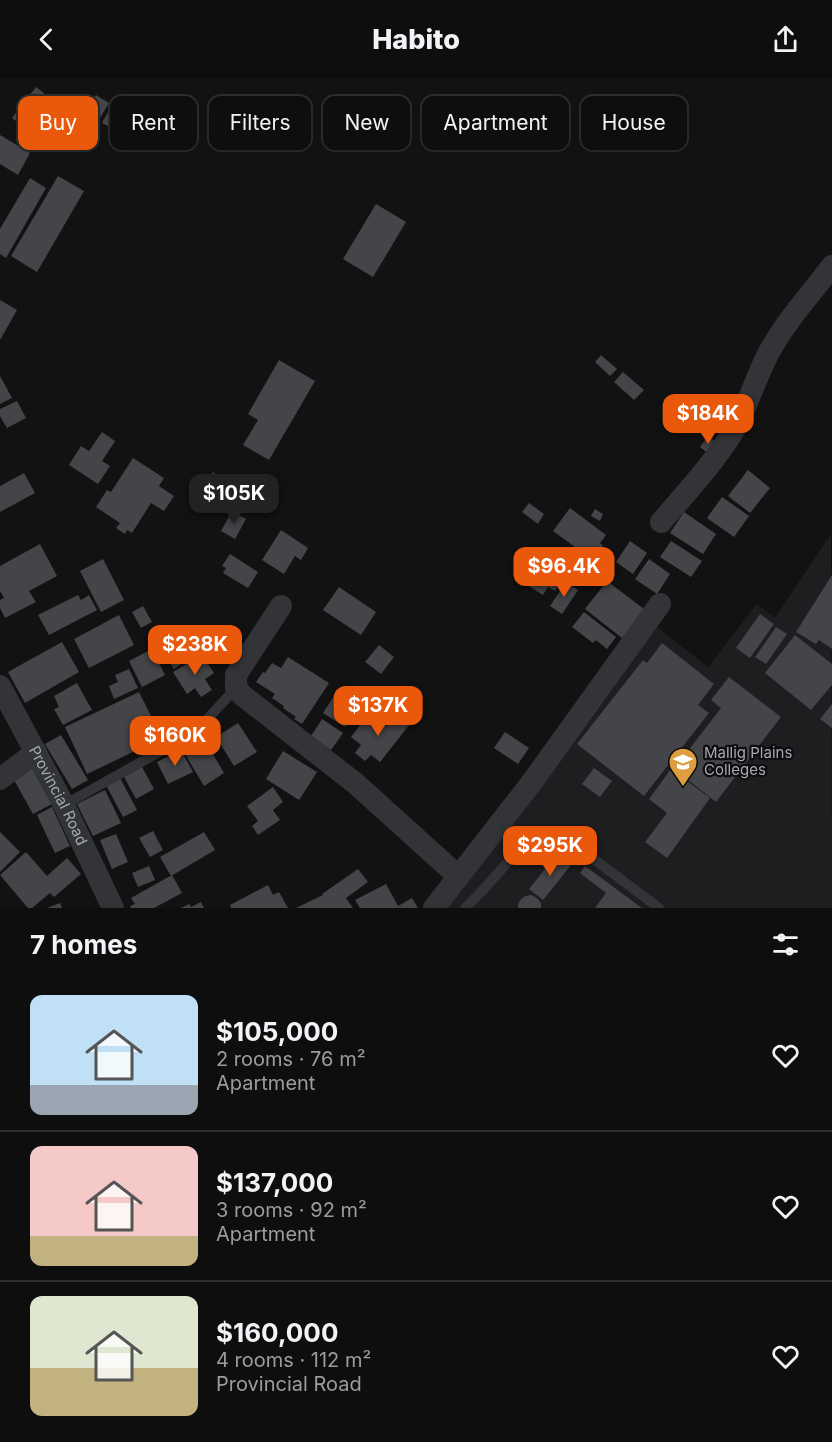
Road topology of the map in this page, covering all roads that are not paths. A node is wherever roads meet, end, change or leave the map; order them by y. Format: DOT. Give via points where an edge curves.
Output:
graph roads {
  1 [pos="832,266"];
  2 [pos="661,522"];
  3 [pos="660,604"];
  4 [pos="281,606"];
  5 [pos="0,686"];
  6 [pos="236,688"];
  7 [pos="36,752"];
  8 [pos="0,779"];
  9 [pos="64,805"];
  10 [pos="458,876"];
  11 [pos="113,908"];
  12 [pos="434,908"];
  13 [pos="465,908"];
  14 [pos="659,908"];
  1 -- 2 [label="street" via="768,354 731,435"];
  3 -- 10 [label="street" via="532,782"];
  4 -- 6 [label="street" via="236,675"];
  5 -- 7 [label="street, Provincial Road"];
  6 -- 9 [label="lane" via="199,728"];
  6 -- 10 [label="street" via="355,783"];
  7 -- 8 [label="street"];
  7 -- 9 [label="street, Provincial Road"];
  9 -- 11 [label="street, Provincial Road"];
  10 -- 12 [label="street"];
  13 -- 14 [label="lane" via="534,834 548,833 599,863"];
}
